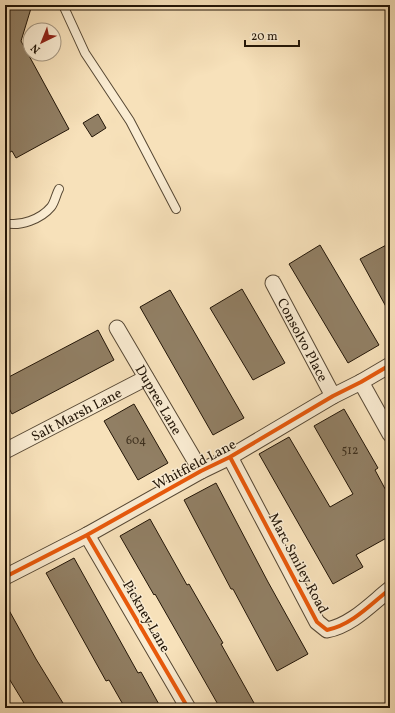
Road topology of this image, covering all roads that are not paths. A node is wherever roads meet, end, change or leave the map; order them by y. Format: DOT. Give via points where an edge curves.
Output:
graph roads {
  1 [pos="64,5"];
  2 [pos="58,189"];
  3 [pos="176,209"];
  4 [pos="5,223"];
  5 [pos="273,283"];
  6 [pos="117,328"];
  7 [pos="390,365"];
  8 [pos="146,378"];
  9 [pos="361,382"];
  10 [pos="333,396"];
  11 [pos="390,434"];
  12 [pos="5,451"];
  13 [pos="230,457"];
  14 [pos="201,471"];
  15 [pos="87,535"];
  16 [pos="5,577"];
  17 [pos="390,588"];
  18 [pos="188,708"];
  1 -- 3 [label="lane" via="85,53 130,121"];
  2 -- 4 [label="lane" via="51,206 35,220 12,225"];
  5 -- 10 [label="street, Consolvo Place"];
  6 -- 8 [label="street, Dupree Lane"];
  7 -- 9 [label="street, Whitfield Lane"];
  8 -- 12 [label="street, Salt Marsh Lane"];
  8 -- 14 [label="street, Dupree Lane"];
  9 -- 10 [label="street, Whitfield Lane"];
  9 -- 11 [label="street"];
  10 -- 13 [label="street, Whitfield Lane"];
  13 -- 14 [label="street, Whitfield Lane"];
  13 -- 17 [label="street, Marc Smiley Road" via="317,622 328,630 337,628 351,621"];
  14 -- 15 [label="street, Whitfield Lane"];
  15 -- 16 [label="street, Whitfield Lane"];
  15 -- 18 [label="street, Pickney Lane"];
}
